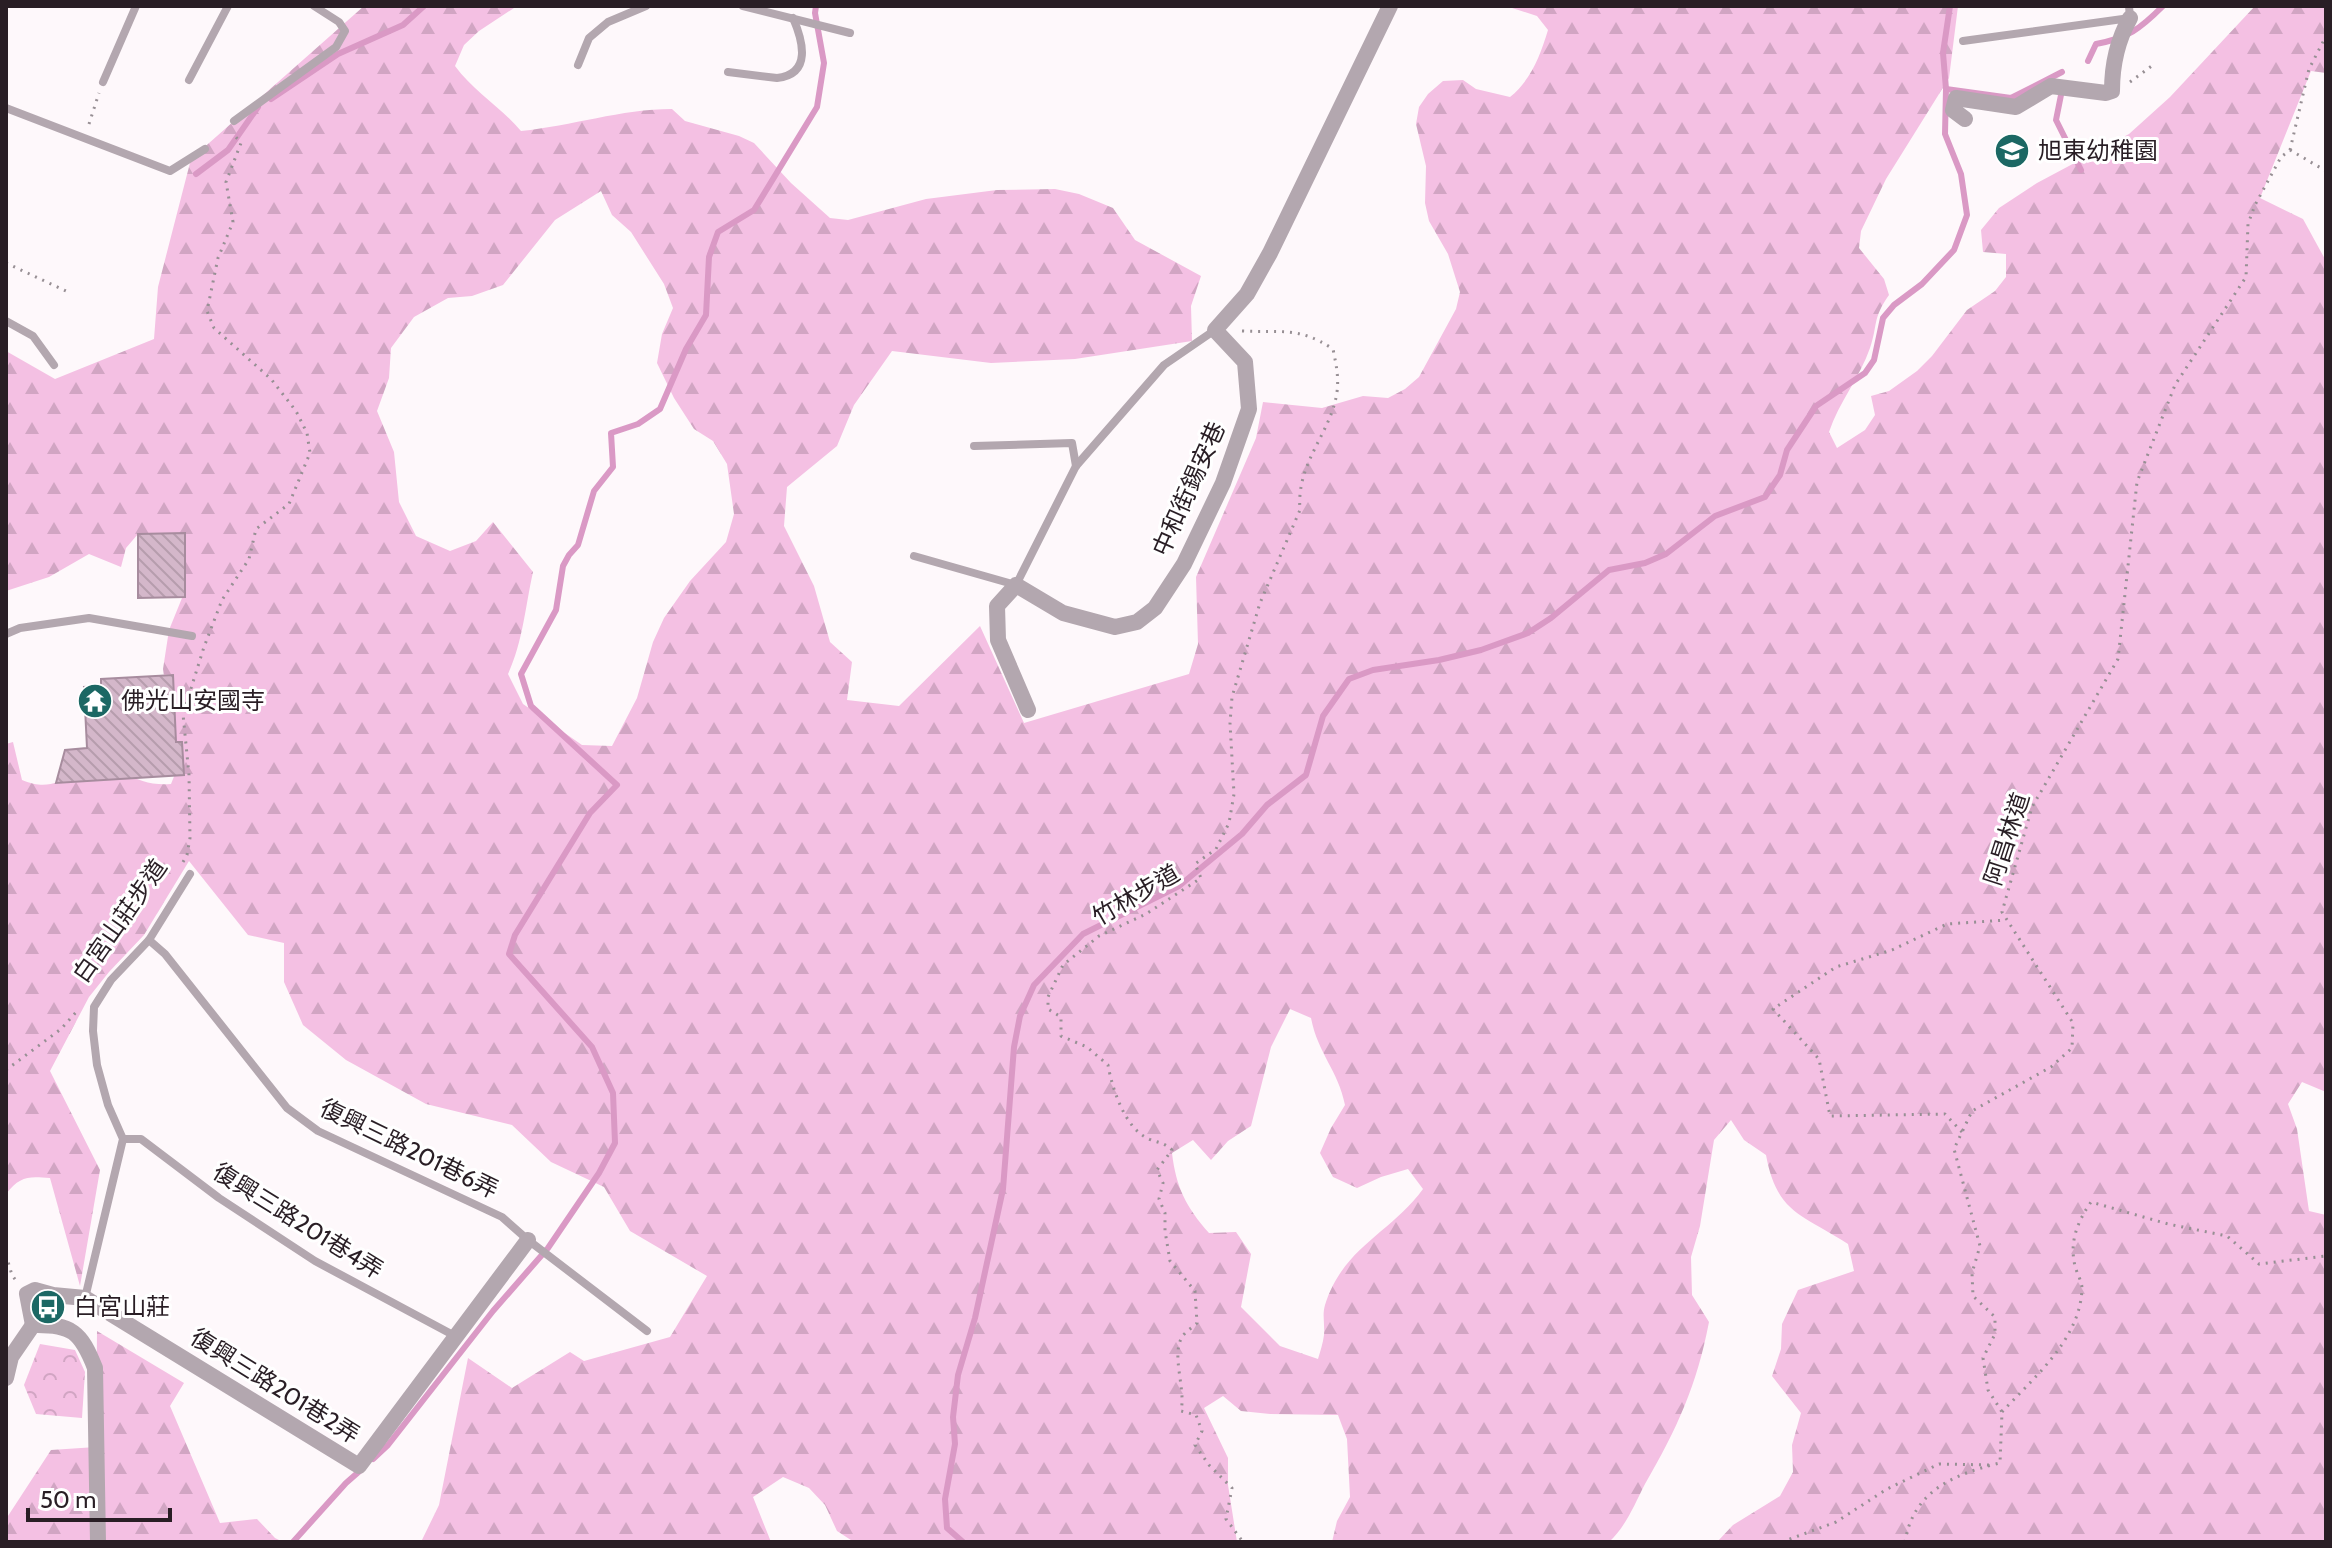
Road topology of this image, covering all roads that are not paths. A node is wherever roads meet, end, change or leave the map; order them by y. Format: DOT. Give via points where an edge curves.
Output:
graph roads {
  1 [pos="136,6"];
  2 [pos="228,6"];
  3 [pos="314,6"];
  4 [pos="646,6"];
  5 [pos="743,6"];
  6 [pos="1390,6"];
  7 [pos="2130,12"];
  8 [pos="793,18"];
  9 [pos="850,33"];
  10 [pos="1963,41"];
  11 [pos="578,65"];
  12 [pos="728,72"];
  13 [pos="189,80"];
  14 [pos="103,82"];
  15 [pos="6,108"];
  16 [pos="1965,119"];
  17 [pos="234,121"];
  18 [pos="205,149"];
  19 [pos="6,321"];
  20 [pos="1215,330"];
  21 [pos="54,365"];
  22 [pos="974,446"];
  23 [pos="1076,466"];
  24 [pos="914,556"];
  25 [pos="1016,585"];
  26 [pos="6,634"];
  27 [pos="192,636"];
  28 [pos="1028,710"];
  29 [pos="190,874"];
  30 [pos="149,940"];
  31 [pos="123,1139"];
  32 [pos="528,1240"];
  33 [pos="85,1298"];
  34 [pos="33,1325"];
  35 [pos="647,1331"];
  36 [pos="456,1336"];
  37 [pos="6,1378"];
  38 [pos="98,1542"];
  1 -- 14 [label="lane"];
  2 -- 13 [label="lane"];
  3 -- 17 [label="lane" via="345,31 336,47"];
  4 -- 11 [label="lane" via="608,22 589,38"];
  5 -- 8 [label="lane"];
  6 -- 20 [label="street" via="1270,253 1247,294"];
  7 -- 10 [label="lane"];
  7 -- 16 [label="street" via="2112,70 2112,91 2051,86 2016,107 1956,98 1953,110"];
  8 -- 9 [label="lane"];
  8 -- 12 [label="lane" via="803,57 798,70 777,78"];
  15 -- 18 [label="lane" via="170,171"];
  19 -- 21 [label="lane" via="33,336"];
  20 -- 23 [label="lane" via="1164,365"];
  20 -- 25 [label="street, 中和街錫安巷" via="1245,362 1249,409 1217,497 1155,608 1137,622 1115,627 1063,613"];
  22 -- 23 [label="lane" via="1072,443"];
  23 -- 25 [label="lane"];
  24 -- 25 [label="lane"];
  25 -- 28 [label="street" via="997,606 998,640"];
  26 -- 27 [label="lane" via="89,618"];
  29 -- 30 [label="lane"];
  30 -- 31 [label="lane" via="94,1007 97,1065"];
  30 -- 32 [label="lane, 復興三路201巷6弄" via="287,1108 318,1131 502,1217"];
  31 -- 33 [label="lane"];
  31 -- 36 [label="lane, 復興三路201巷4弄" via="141,1139 315,1261"];
  32 -- 35 [label="lane, 復興三路201巷6弄"];
  32 -- 36 [label="street, 復興三路201巷2弄"];
  33 -- 34 [label="street, 復興三路201巷2弄" via="35,1290 27,1294"];
  33 -- 36 [label="street, 復興三路201巷2弄" via="359,1466"];
  34 -- 37 [label="street" via="11,1357"];
  34 -- 38 [label="street" via="57,1325 77,1333 95,1368"];
}
